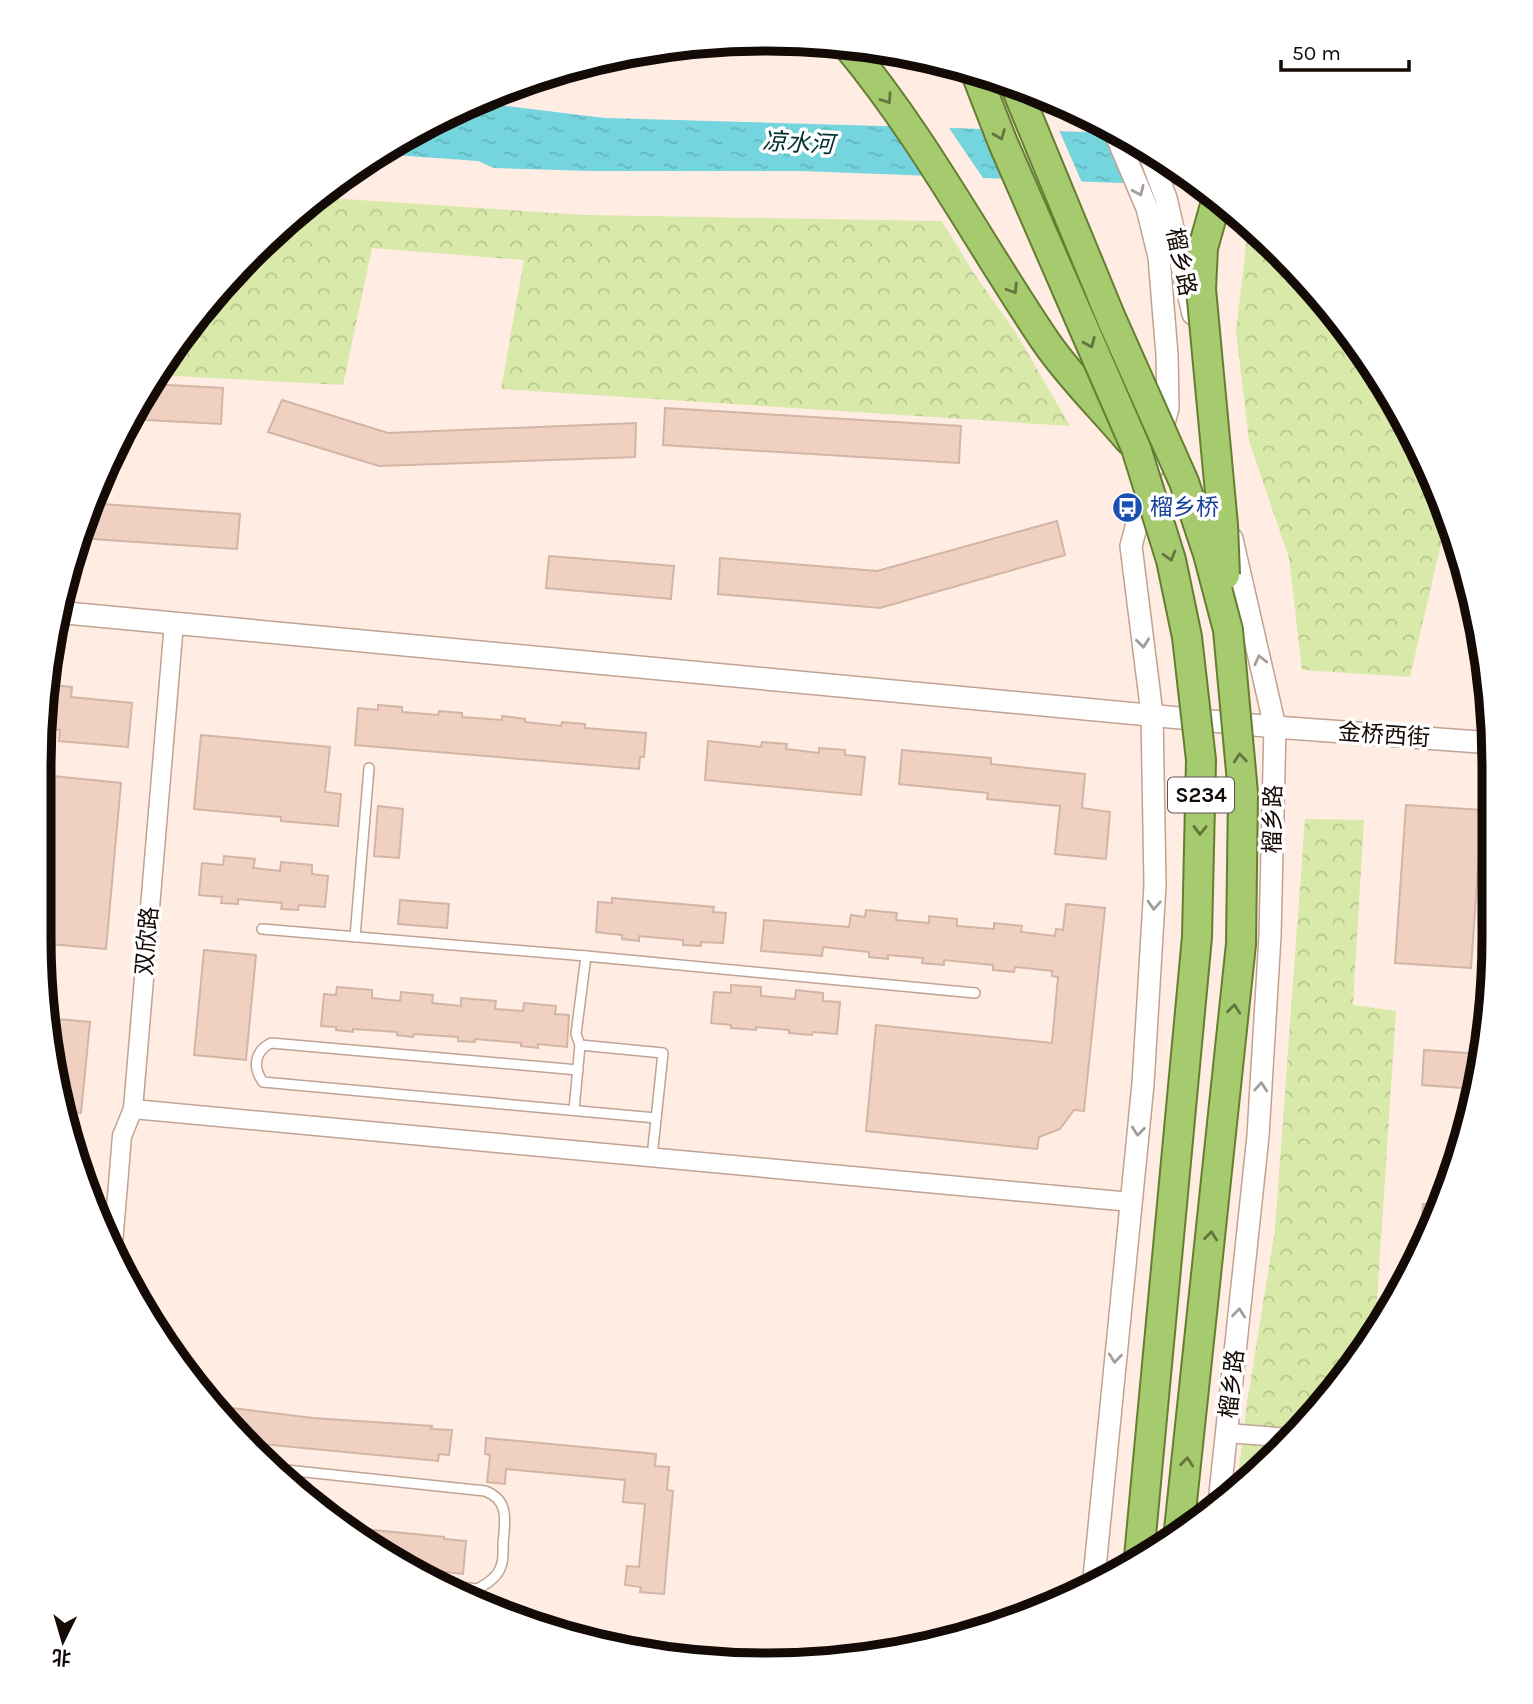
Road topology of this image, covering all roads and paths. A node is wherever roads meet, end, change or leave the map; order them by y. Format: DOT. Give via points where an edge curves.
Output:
graph roads {
  1 [pos="857,57"];
  2 [pos="980,84"];
  3 [pos="1020,98"];
  4 [pos="1120,145"];
  5 [pos="1153,165"];
  6 [pos="1208,204"];
  7 [pos="1214,209"];
  8 [pos="1203,248"];
  9 [pos="1136,448"];
  10 [pos="68,613"];
  11 [pos="174,623"];
  12 [pos="1228,630"];
  13 [pos="1152,714"];
  14 [pos="1275,727"];
  15 [pos="1481,742"];
  16 [pos="369,768"];
  17 [pos="262,929"];
  18 [pos="355,937"];
  19 [pos="586,956"];
  20 [pos="975,993"];
  21 [pos="580,1045"];
  22 [pos="578,1070"];
  23 [pos="133,1109"];
  24 [pos="574,1110"];
  25 [pos="656,1118"];
  26 [pos="652,1157"];
  27 [pos="1131,1202"];
  28 [pos="114,1231"];
  29 [pos="1227,1433"];
  30 [pos="1279,1437"];
  31 [pos="289,1470"];
  32 [pos="1220,1490"];
  33 [pos="1181,1520"];
  34 [pos="1140,1547"];
  35 [pos="1094,1573"];
  36 [pos="467,1587"];
  1 -- 9 [label="highway, one-way, bridge" via="942,178 1048,344"];
  2 -- 9 [label="highway, S234, one-way, bridge"];
  3 -- 12 [label="highway, 榴乡路 / S234, bridge" via="1184,482"];
  4 -- 13 [label="street, one-way" via="1147,208 1159,257 1167,355 1168,408 1131,546"];
  14 -- 5 [label="street, 榴乡路, one-way" via="1218,476 1198,339 1176,236"];
  6 -- 8 [label="highway, bridge"];
  7 -- 8 [label="highway, bridge"];
  8 -- 12 [label="highway, bridge" via="1201,289"];
  9 -- 34 [label="highway, S234, one-way, bridge" via="1171,559 1187,637 1201,760 1197,937"];
  10 -- 11 [label="street, 金桥西街"];
  11 -- 13 [label="street, 金桥西街"];
  11 -- 23 [label="street, 双欣路"];
  33 -- 12 [label="highway, 榴乡路 / S234, one-way, bridge" via="1241,944 1243,793"];
  13 -- 14 [label="street, 金桥西街"];
  13 -- 27 [label="street, one-way" via="1155,885"];
  14 -- 15 [label="street, 金桥西街"];
  29 -- 14 [label="street, 榴乡路, one-way" via="1258,1136 1270,936"];
  16 -- 18 [label="lane"];
  17 -- 18 [label="lane"];
  18 -- 19 [label="lane"];
  19 -- 20 [label="lane"];
  19 -- 21 [label="lane" via="576,1034"];
  21 -- 22 [label="lane"];
  21 -- 25 [label="lane" via="663,1053"];
  22 -- 24 [label="lane"];
  22 -- 24 [label="lane" via="271,1043 260,1051 256,1063 263,1082"];
  23 -- 26 [label="street"];
  23 -- 28 [label="street, 双欣路" via="122,1136"];
  24 -- 25 [label="lane"];
  25 -- 26 [label="lane"];
  26 -- 27 [label="street"];
  27 -- 35 [label="street, one-way"];
  29 -- 30 [label="street"];
  29 -- 32 [label="street, 榴乡路"];
  31 -- 36 [label="lane" via="492,1494 503,1505 506,1517 502,1566 477,1588"];
}
